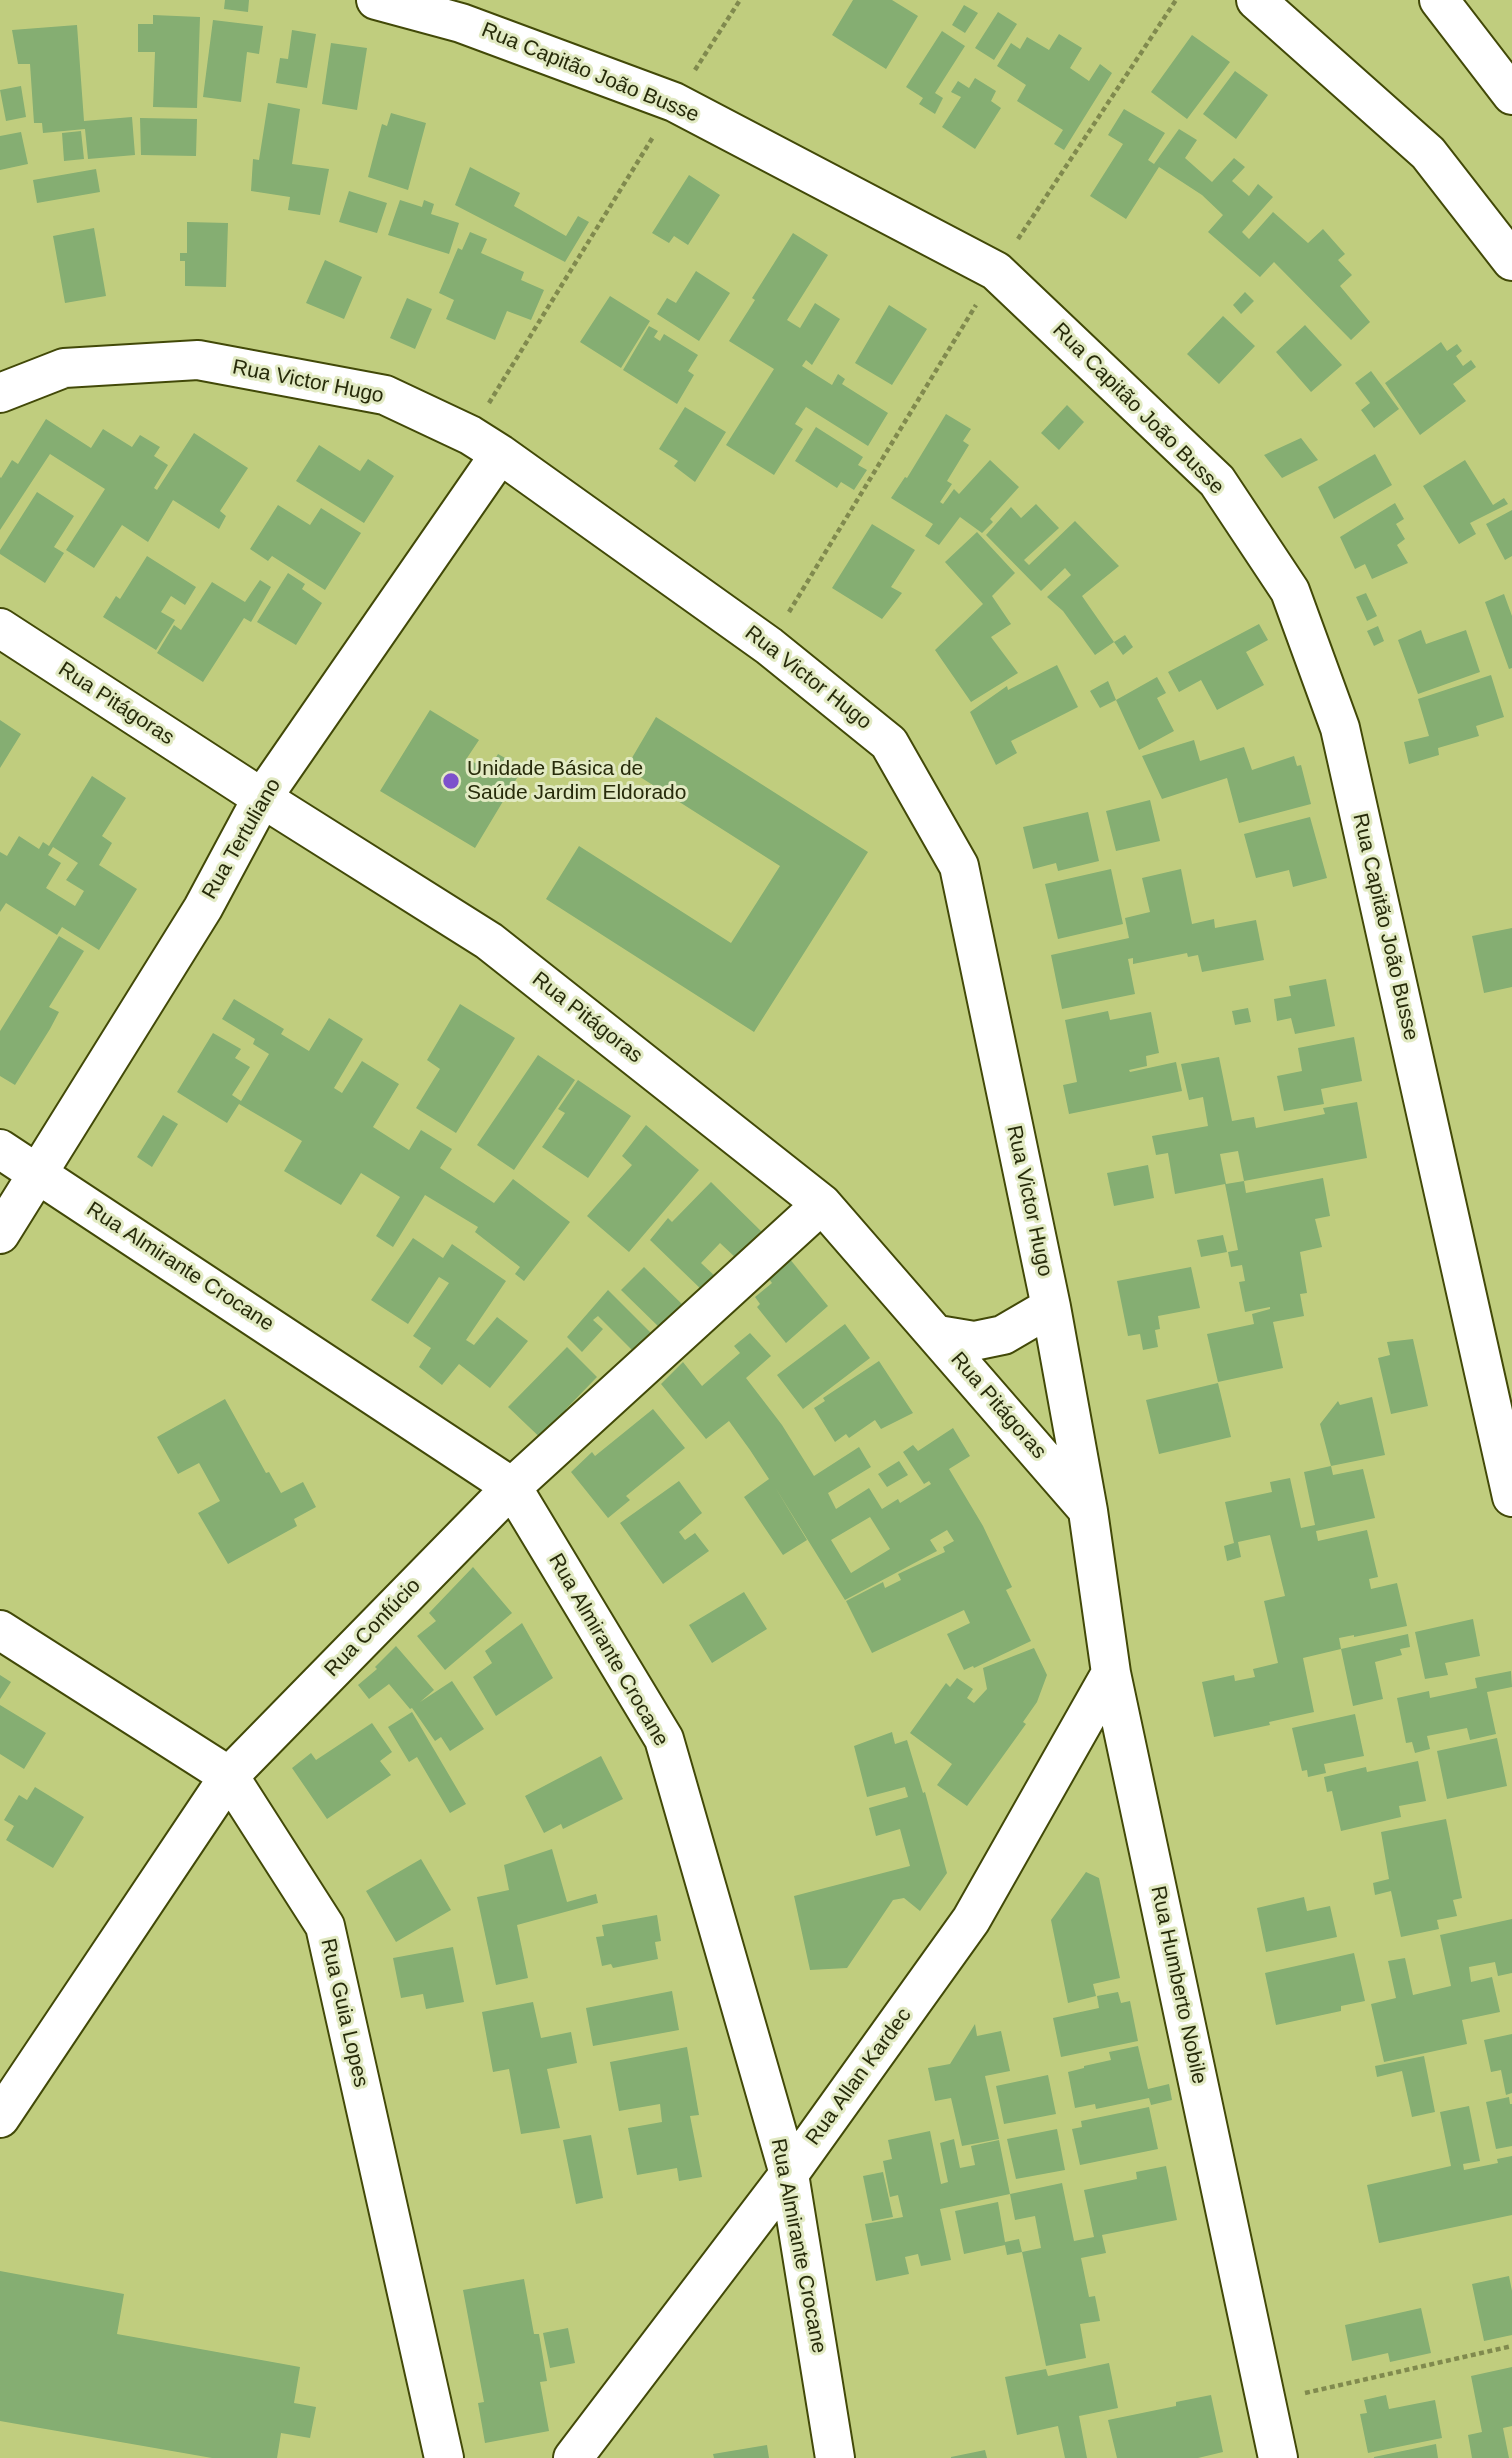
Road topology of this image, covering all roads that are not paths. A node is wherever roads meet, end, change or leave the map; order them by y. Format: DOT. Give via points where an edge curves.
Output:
graph roads {
  1 [pos="376,0"];
  2 [pos="1256,0"];
  3 [pos="1439,0"];
  4 [pos="1512,95"];
  5 [pos="1512,261"];
  6 [pos="0,393"];
  7 [pos="485,444"];
  8 [pos="0,628"];
  9 [pos="262,799"];
  10 [pos="0,1149"];
  11 [pos="37,1173"];
  12 [pos="822,1204"];
  13 [pos="0,1234"];
  14 [pos="1051,1307"];
  15 [pos="938,1335"];
  16 [pos="512,1487"];
  17 [pos="1512,1497"];
  18 [pos="1088,1511"];
  19 [pos="0,1630"];
  20 [pos="1111,1673"];
  21 [pos="229,1776"];
  22 [pos="0,2118"];
  23 [pos="789,2174"];
  24 [pos="444,2458"];
  25 [pos="573,2458"];
  26 [pos="835,2458"];
  27 [pos="1279,2458"];
  1 -- 17 [label="main road, Rua Capitão João Busse" via="461,23 674,103 996,271 1217,481 1290,591 1340,728"];
  2 -- 5 [label="main road" via="1428,153"];
  3 -- 4 [label="main road"];
  6 -- 7 [label="main road, Rua Victor Hugo" via="64,368 198,360 385,395"];
  7 -- 9 [label="main road, Rua Tertuliano"];
  7 -- 14 [label="main road, Rua Victor Hugo" via="769,646 889,743 959,866"];
  8 -- 9 [label="main road, Rua Pitágoras"];
  9 -- 11 [label="main road, Rua Tertuliano" via="203,908"];
  9 -- 12 [label="main road, Rua Pitágoras" via="489,941"];
  10 -- 11 [label="main road, Rua Almirante Crocane"];
  11 -- 13 [label="main road, Rua Tertuliano"];
  11 -- 16 [label="main road, Rua Almirante Crocane"];
  12 -- 15 [label="main road, Rua Pitágoras"];
  12 -- 16 [label="main road, Rua Confúcio"];
  14 -- 15 [label="main road" via="1003,1335 974,1341"];
  14 -- 18 [label="main road, Rua Victor Hugo"];
  15 -- 18 [label="main road, Rua Pitágoras"];
  16 -- 21 [label="main road, Rua Confúcio"];
  16 -- 23 [label="main road, Rua Almirante Crocane" via="664,1739"];
  18 -- 20 [label="main road, Rua Humberto Nobile"];
  19 -- 21 [label="main road, Rua Guia Lopes"];
  20 -- 23 [label="main road, Rua Allan Kardec" via="971,1920"];
  20 -- 27 [label="main road, Rua Humberto Nobile"];
  21 -- 22 [label="main road, Rua Confúcio"];
  21 -- 24 [label="main road, Rua Guia Lopes" via="325,1926"];
  23 -- 25 [label="main road, Rua Allan Kardec"];
  23 -- 26 [label="main road, Rua Almirante Crocane"];
}
